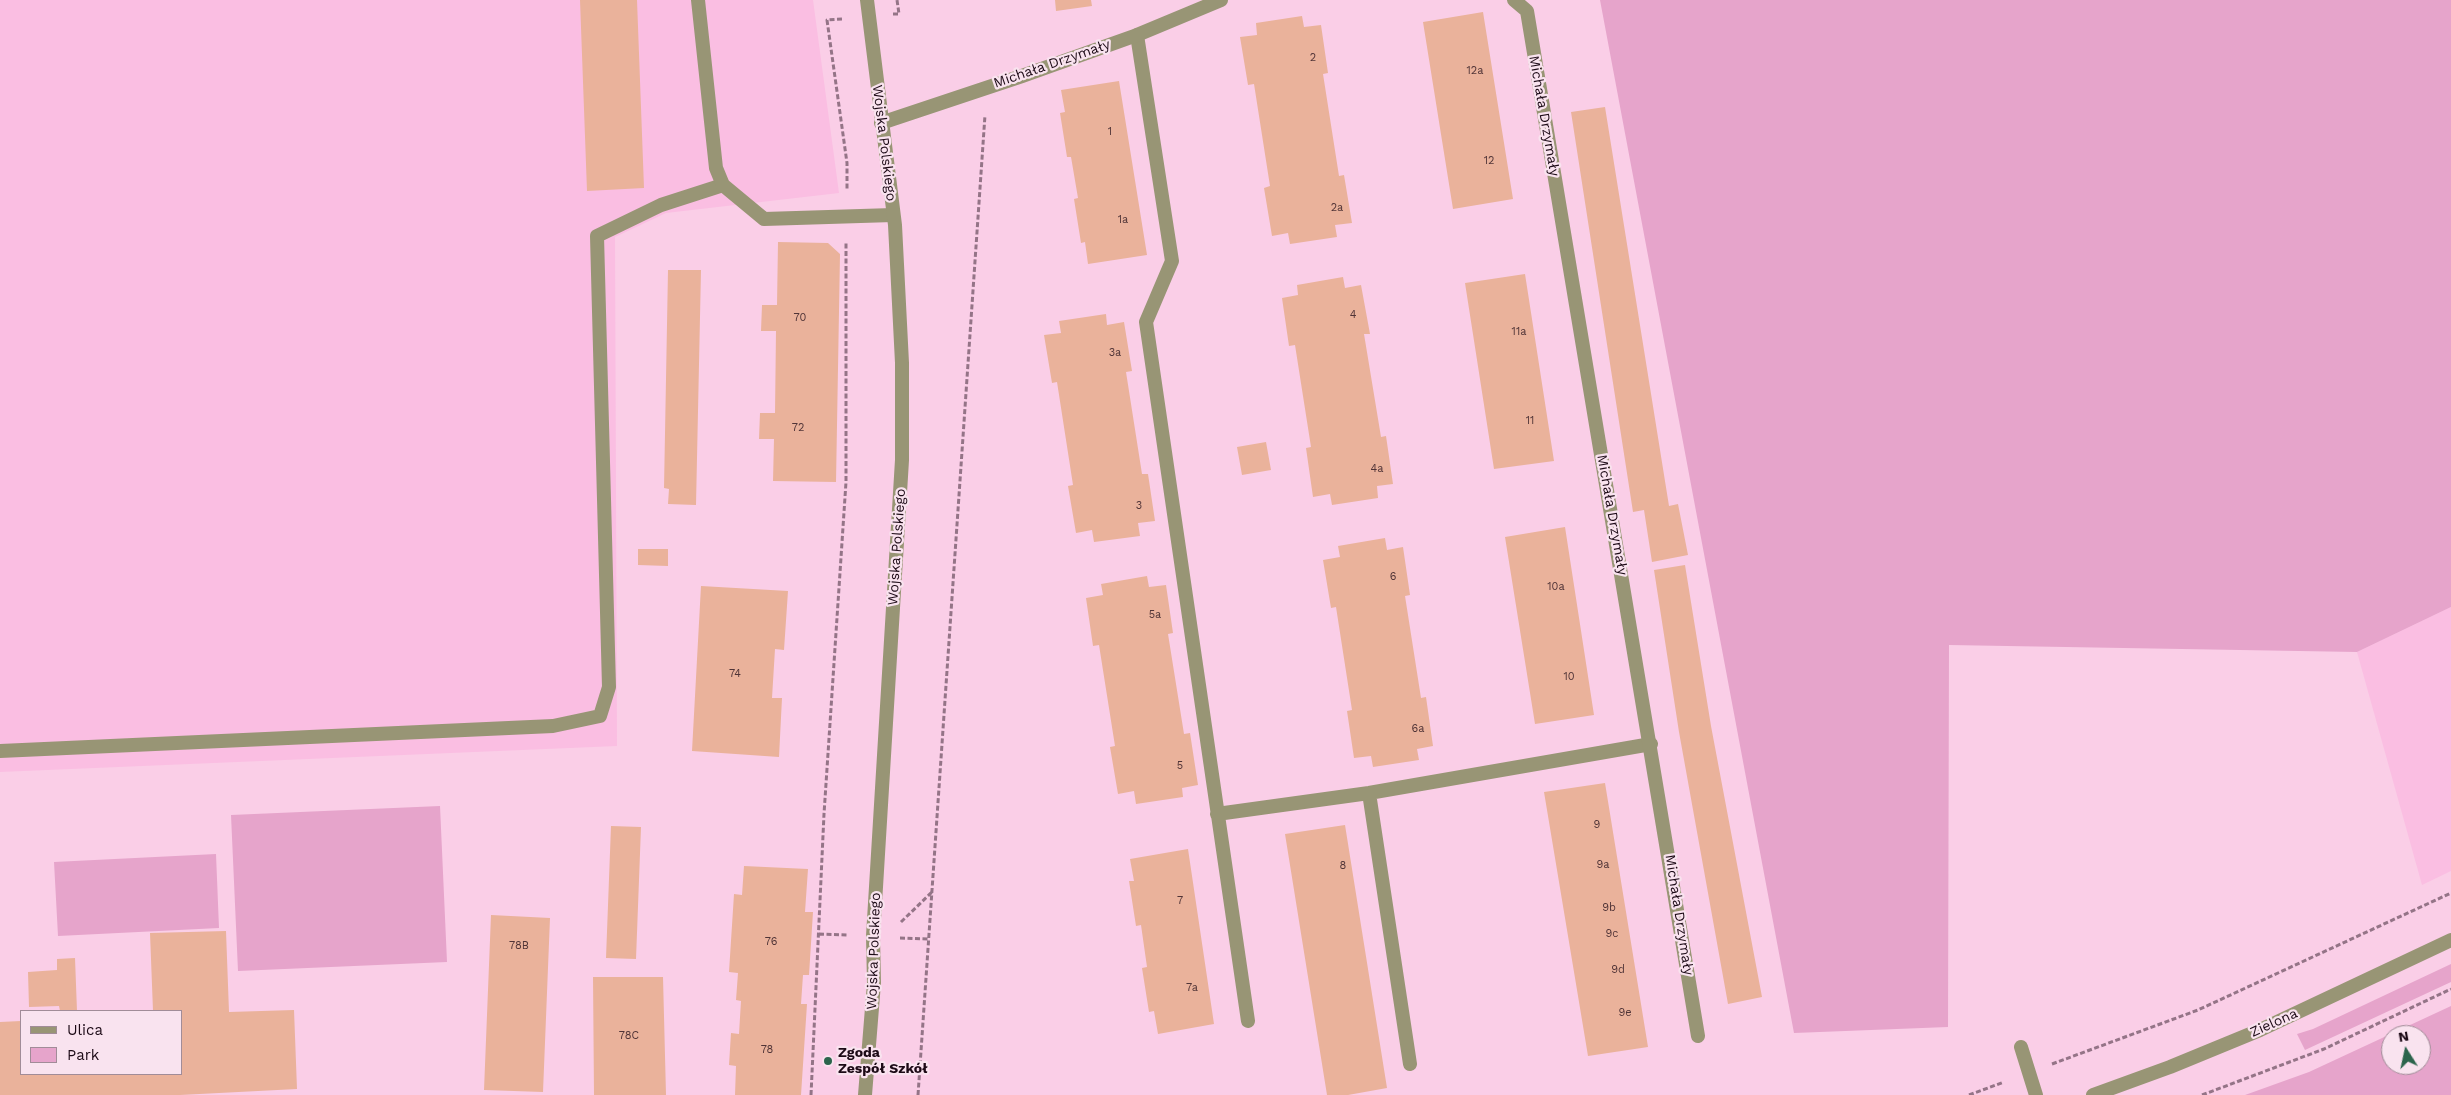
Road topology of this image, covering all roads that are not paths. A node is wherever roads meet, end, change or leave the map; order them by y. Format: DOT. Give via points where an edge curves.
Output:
graph roads {
  1 [pos="698,0"];
  2 [pos="867,0"];
  3 [pos="1221,0"];
  4 [pos="1514,0"];
  5 [pos="1137,35"];
  6 [pos="881,122"];
  7 [pos="723,184"];
  8 [pos="893,215"];
  9 [pos="1651,744"];
  10 [pos="0,751"];
  11 [pos="1369,793"];
  12 [pos="1218,814"];
  13 [pos="2451,940"];
  14 [pos="1248,1021"];
  15 [pos="1698,1036"];
  16 [pos="2021,1047"];
  17 [pos="1410,1064"];
  18 [pos="865,1095"];
  19 [pos="2036,1095"];
  20 [pos="2093,1095"];
  1 -- 7 [label="street" via="716,168"];
  2 -- 6 [label="street, Wojska Polskiego"];
  3 -- 5 [label="street, Michała Drzymały"];
  4 -- 9 [label="street, Michała Drzymały" via="1527,11"];
  5 -- 6 [label="street, Michała Drzymały"];
  5 -- 12 [label="street" via="1172,261 1146,322"];
  6 -- 8 [label="street, Wojska Polskiego"];
  7 -- 8 [label="street" via="764,219"];
  7 -- 10 [label="street" via="661,205 597,236 609,687 600,716 553,726"];
  8 -- 18 [label="street, Wojska Polskiego" via="902,363 902,460"];
  9 -- 11 [label="street"];
  9 -- 15 [label="street, Michała Drzymały"];
  11 -- 12 [label="street"];
  11 -- 17 [label="street"];
  12 -- 14 [label="street"];
  13 -- 20 [label="street, Zielona" via="2260,1030"];
  16 -- 19 [label="street"];
}
